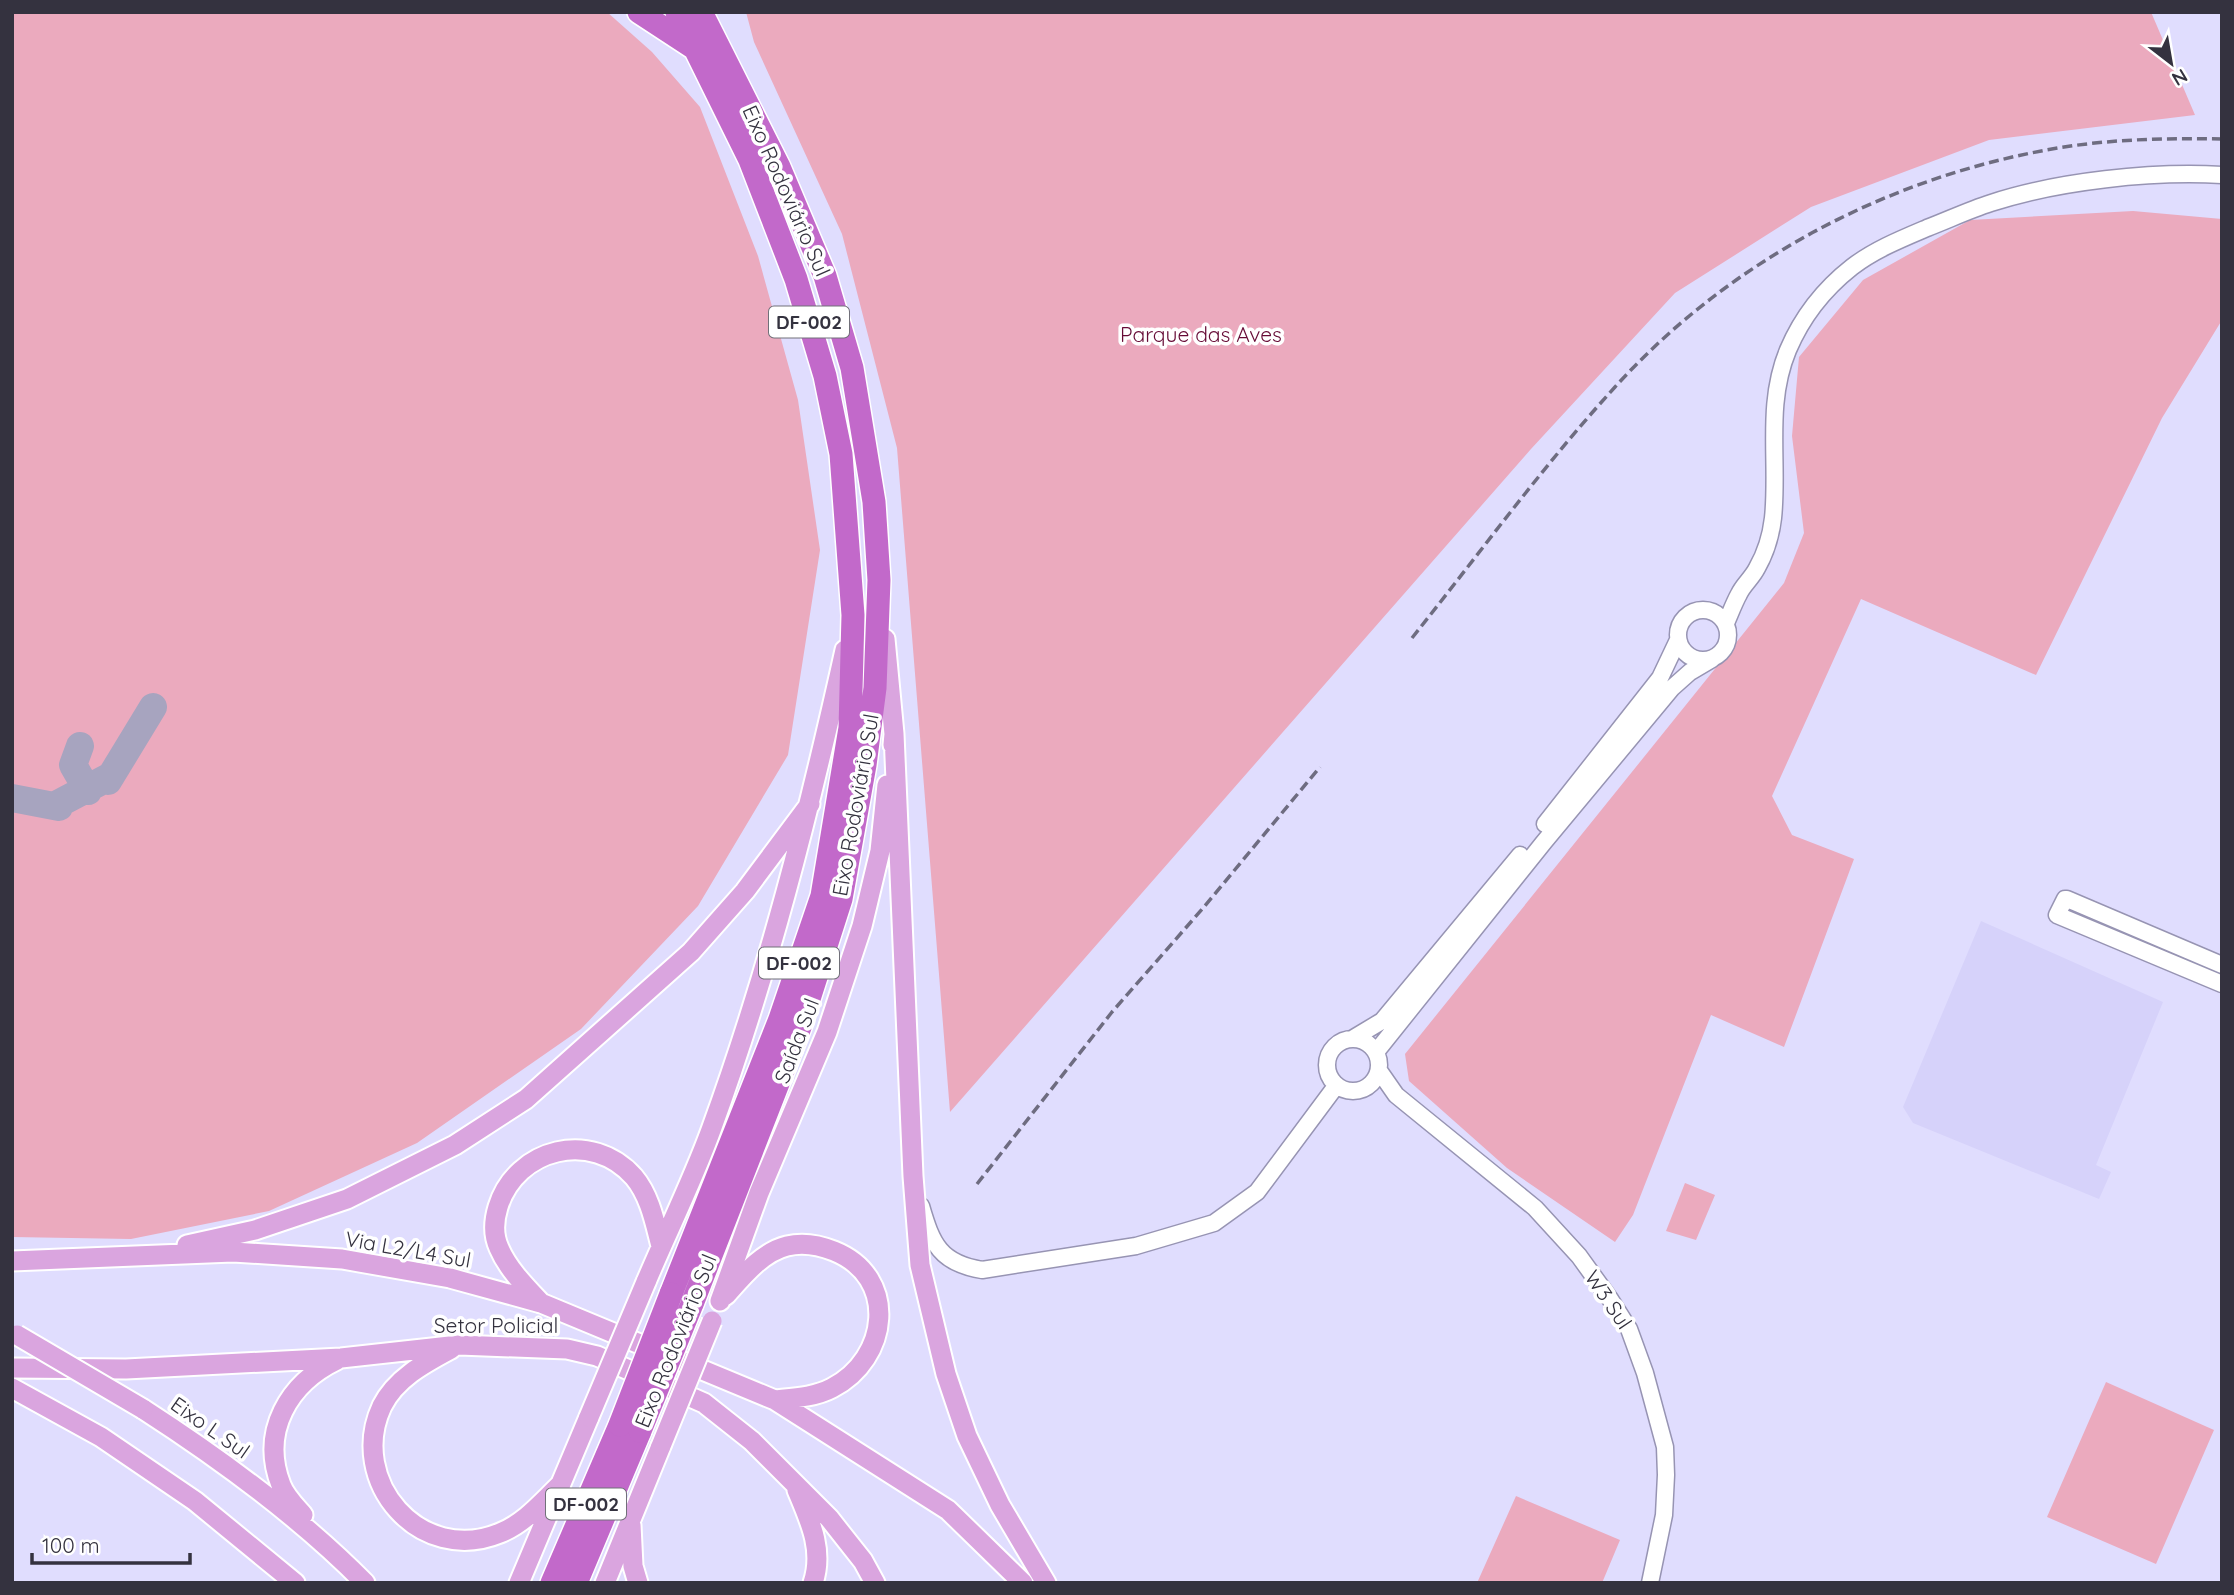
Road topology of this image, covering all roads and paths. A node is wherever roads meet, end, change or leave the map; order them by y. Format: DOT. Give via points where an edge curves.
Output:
graph roads {
  1 [pos="639,12"];
  2 [pos="677,12"];
  3 [pos="703,12"];
  4 [pos="694,48"];
  5 [pos="2222,176"];
  6 [pos="879,580"];
  7 [pos="1739,592"];
  8 [pos="1710,610"];
  9 [pos="853,615"];
  10 [pos="1726,624"];
  11 [pos="1678,639"];
  12 [pos="1712,659"];
  13 [pos="894,734"];
  14 [pos="810,804"];
  15 [pos="2094,910"];
  16 [pos="2085,927"];
  17 [pos="2222,965"];
  18 [pos="2222,984"];
  19 [pos="1352,1039"];
  20 [pos="1376,1052"];
  21 [pos="1380,1072"];
  22 [pos="1336,1086"];
  23 [pos="1366,1088"];
  24 [pos="1396,1095"];
  25 [pos="913,1177"];
  26 [pos="661,1246"];
  27 [pos="132,1258"];
  28 [pos="12,1261"];
  29 [pos="682,1299"];
  30 [pos="720,1301"];
  31 [pos="541,1303"];
  32 [pos="15,1333"];
  33 [pos="459,1345"];
  34 [pos="341,1357"];
  35 [pos="12,1368"];
  36 [pos="12,1388"];
  37 [pos="775,1400"];
  38 [pos="630,1428"];
  39 [pos="561,1483"];
  40 [pos="794,1483"];
  41 [pos="630,1521"];
  42 [pos="328,1546"];
  43 [pos="1046,1582"];
  44 [pos="295,1583"];
  45 [pos="365,1583"];
  46 [pos="520,1583"];
  47 [pos="552,1583"];
  48 [pos="576,1583"];
  49 [pos="605,1583"];
  50 [pos="638,1583"];
  51 [pos="813,1583"];
  52 [pos="873,1583"];
  53 [pos="1023,1583"];
  54 [pos="1650,1583"];
  1 -- 4 [label="highway"];
  2 -- 4 [label="highway, Eixo Rodoviário Sul / DF-002"];
  3 -- 6 [label="highway, Eixo Rodoviário Sul / DF-002" via="779,167 825,276 852,368 874,502"];
  4 -- 9 [label="highway, Eixo Rodoviário Sul / DF-002" via="750,160 796,279 825,376 841,454"];
  5 -- 7 [label="street" via="2119,179 1992,203 1881,249 1836,281 1803,320 1787,352 1773,425 1773,519 1757,569"];
  6 -- 13 [label="main road, Saída Sul"];
  6 -- 29 [label="highway, Eixo Rodoviário Sul / DF-002" via="875,688 841,900 800,1027"];
  7 -- 8 [label="street"];
  7 -- 10 [label="street"];
  8 -- 10 [label="street"];
  8 -- 11 [label="street" via="1689,613 1678,629"];
  9 -- 14 [label="main road"];
  9 -- 29 [label="highway, Eixo Rodoviário Sul / DF-002" via="850,728 822,896"];
  10 -- 12 [label="street" via="1727,644"];
  11 -- 12 [label="street" via="1690,657"];
  11 -- 19 [label="street" via="1660,678 1536,836 1382,1021"];
  12 -- 20 [label="street" via="1672,688"];
  13 -- 25 [label="main road"];
  13 -- 30 [label="main road, Saída Sul" via="880,851 862,926 827,1032 759,1193"];
  14 -- 26 [label="main road" via="744,1035 710,1133"];
  14 -- 27 [label="main road" via="745,891 691,952 526,1099 455,1145 347,1199 255,1230"];
  15 -- 16 [label="street"];
  15 -- 16 [label="street" via="2065,899 2057,915"];
  15 -- 17 [label="street"];
  16 -- 18 [label="street"];
  19 -- 20 [label="street" via="1362,1040"];
  19 -- 22 [label="street" via="1329,1054 1327,1071"];
  20 -- 21 [label="street"];
  21 -- 23 [label="street"];
  21 -- 24 [label="street, W3 Sul"];
  22 -- 23 [label="street" via="1351,1092"];
  22 -- 25 [label="street" via="1256,1192 1214,1223 1136,1246 982,1270 964,1267 930,1237"];
  23 -- 24 [label="street, W3 Sul"];
  24 -- 54 [label="street, W3 Sul" via="1535,1208 1579,1256 1629,1329 1665,1447 1664,1515"];
  25 -- 43 [label="main road" via="920,1265 946,1374 967,1436 1000,1505"];
  26 -- 31 [label="main road" via="648,1200 621,1165 599,1153 549,1152 520,1168 503,1189 493,1220 498,1246 513,1272"];
  26 -- 39 [label="main road, bridge"];
  27 -- 28 [label="main road, Via L2/L4 Sul"];
  27 -- 31 [label="main road, Via L2/L4 Sul" via="233,1252 342,1259 450,1278"];
  29 -- 38 [label="highway, Eixo Rodoviário Sul / DF-002, bridge"];
  30 -- 37 [label="main road" via="768,1255 789,1245 817,1244 842,1254 873,1285 879,1304 878,1332 854,1374 831,1389"];
  30 -- 41 [label="main road, Saída Sul, bridge"];
  31 -- 37 [label="main road, Via L2/L4 Sul"];
  32 -- 42 [label="main road, Eixo L Sul, bridge" via="200,1446"];
  33 -- 34 [label="main road, Setor Policial"];
  33 -- 39 [label="main road" via="402,1380 383,1404 373,1433 376,1471 401,1516 420,1531 472,1540 522,1522"];
  33 -- 40 [label="main road, Setor Policial" via="567,1349 597,1356 704,1403"];
  34 -- 35 [label="main road, Setor Policial" via="126,1369"];
  34 -- 42 [label="main road" via="298,1387 282,1408 275,1437 281,1484"];
  36 -- 44 [label="main road" via="101,1437 195,1501"];
  37 -- 53 [label="main road, Via L2/L4 Sul" via="948,1510"];
  38 -- 47 [label="highway, Eixo Rodoviário Sul / DF-002"];
  38 -- 48 [label="highway, Eixo Rodoviário Sul / DF-002"];
  39 -- 46 [label="main road"];
  40 -- 51 [label="main road" via="818,1553"];
  40 -- 52 [label="main road, Setor Policial" via="863,1561"];
  41 -- 49 [label="main road, Saída Sul"];
  41 -- 50 [label="main road"];
  42 -- 45 [label="main road, Eixo L Sul"];
}
